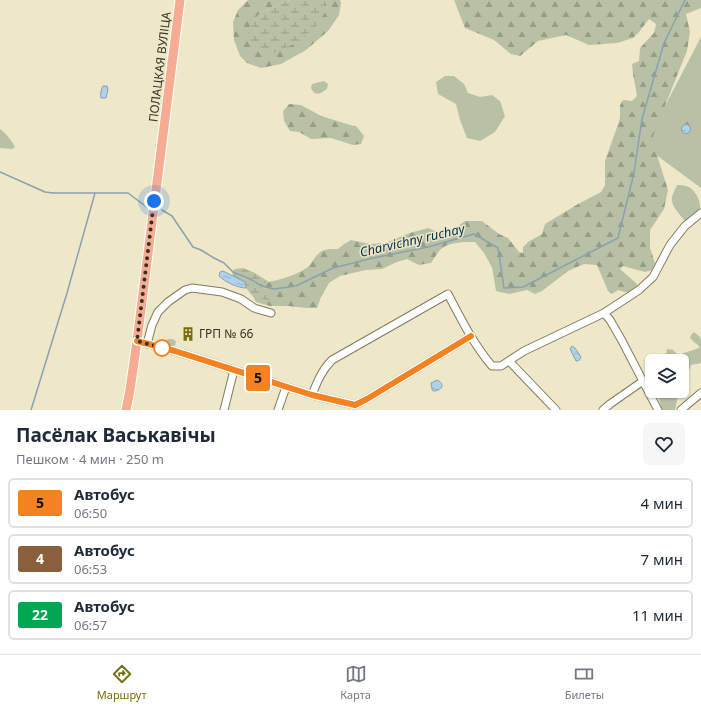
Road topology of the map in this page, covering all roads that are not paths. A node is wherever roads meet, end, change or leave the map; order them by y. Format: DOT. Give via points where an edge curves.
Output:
graph roads {
  1 [pos="180,0"];
  2 [pos="701,214"];
  3 [pos="271,313"];
  4 [pos="604,313"];
  5 [pos="471,336"];
  6 [pos="137,341"];
  7 [pos="147,344"];
  8 [pos="508,361"];
  9 [pos="234,370"];
  10 [pos="643,380"];
  11 [pos="286,387"];
  12 [pos="701,393"];
  13 [pos="312,395"];
  14 [pos="357,408"];
  15 [pos="126,410"];
  16 [pos="224,410"];
  17 [pos="278,410"];
  18 [pos="556,410"];
  19 [pos="603,410"];
  20 [pos="658,410"];
  21 [pos="681,410"];
  1 -- 6 [label="main road, ПОЛАЦКАЯ ВУЛІЦА"];
  2 -- 4 [label="street" via="685,226 670,244 653,278"];
  3 -- 7 [label="street" via="254,308 241,299 222,292 192,288 179,294 158,312"];
  4 -- 8 [label="street"];
  4 -- 10 [label="street" via="618,333"];
  5 -- 8 [label="street" via="492,366 501,366"];
  5 -- 13 [label="street" via="448,294 332,360 325,367"];
  5 -- 14 [label="street" via="367,399"];
  6 -- 7 [label="street"];
  6 -- 15 [label="main road, ПОЛАЦКАЯ ВУЛІЦА"];
  7 -- 9 [label="street"];
  8 -- 18 [label="street"];
  9 -- 11 [label="street"];
  9 -- 16 [label="street"];
  10 -- 19 [label="street"];
  10 -- 20 [label="street"];
  11 -- 13 [label="street"];
  11 -- 17 [label="street"];
  12 -- 21 [label="street"];
  13 -- 14 [label="street"];
}
